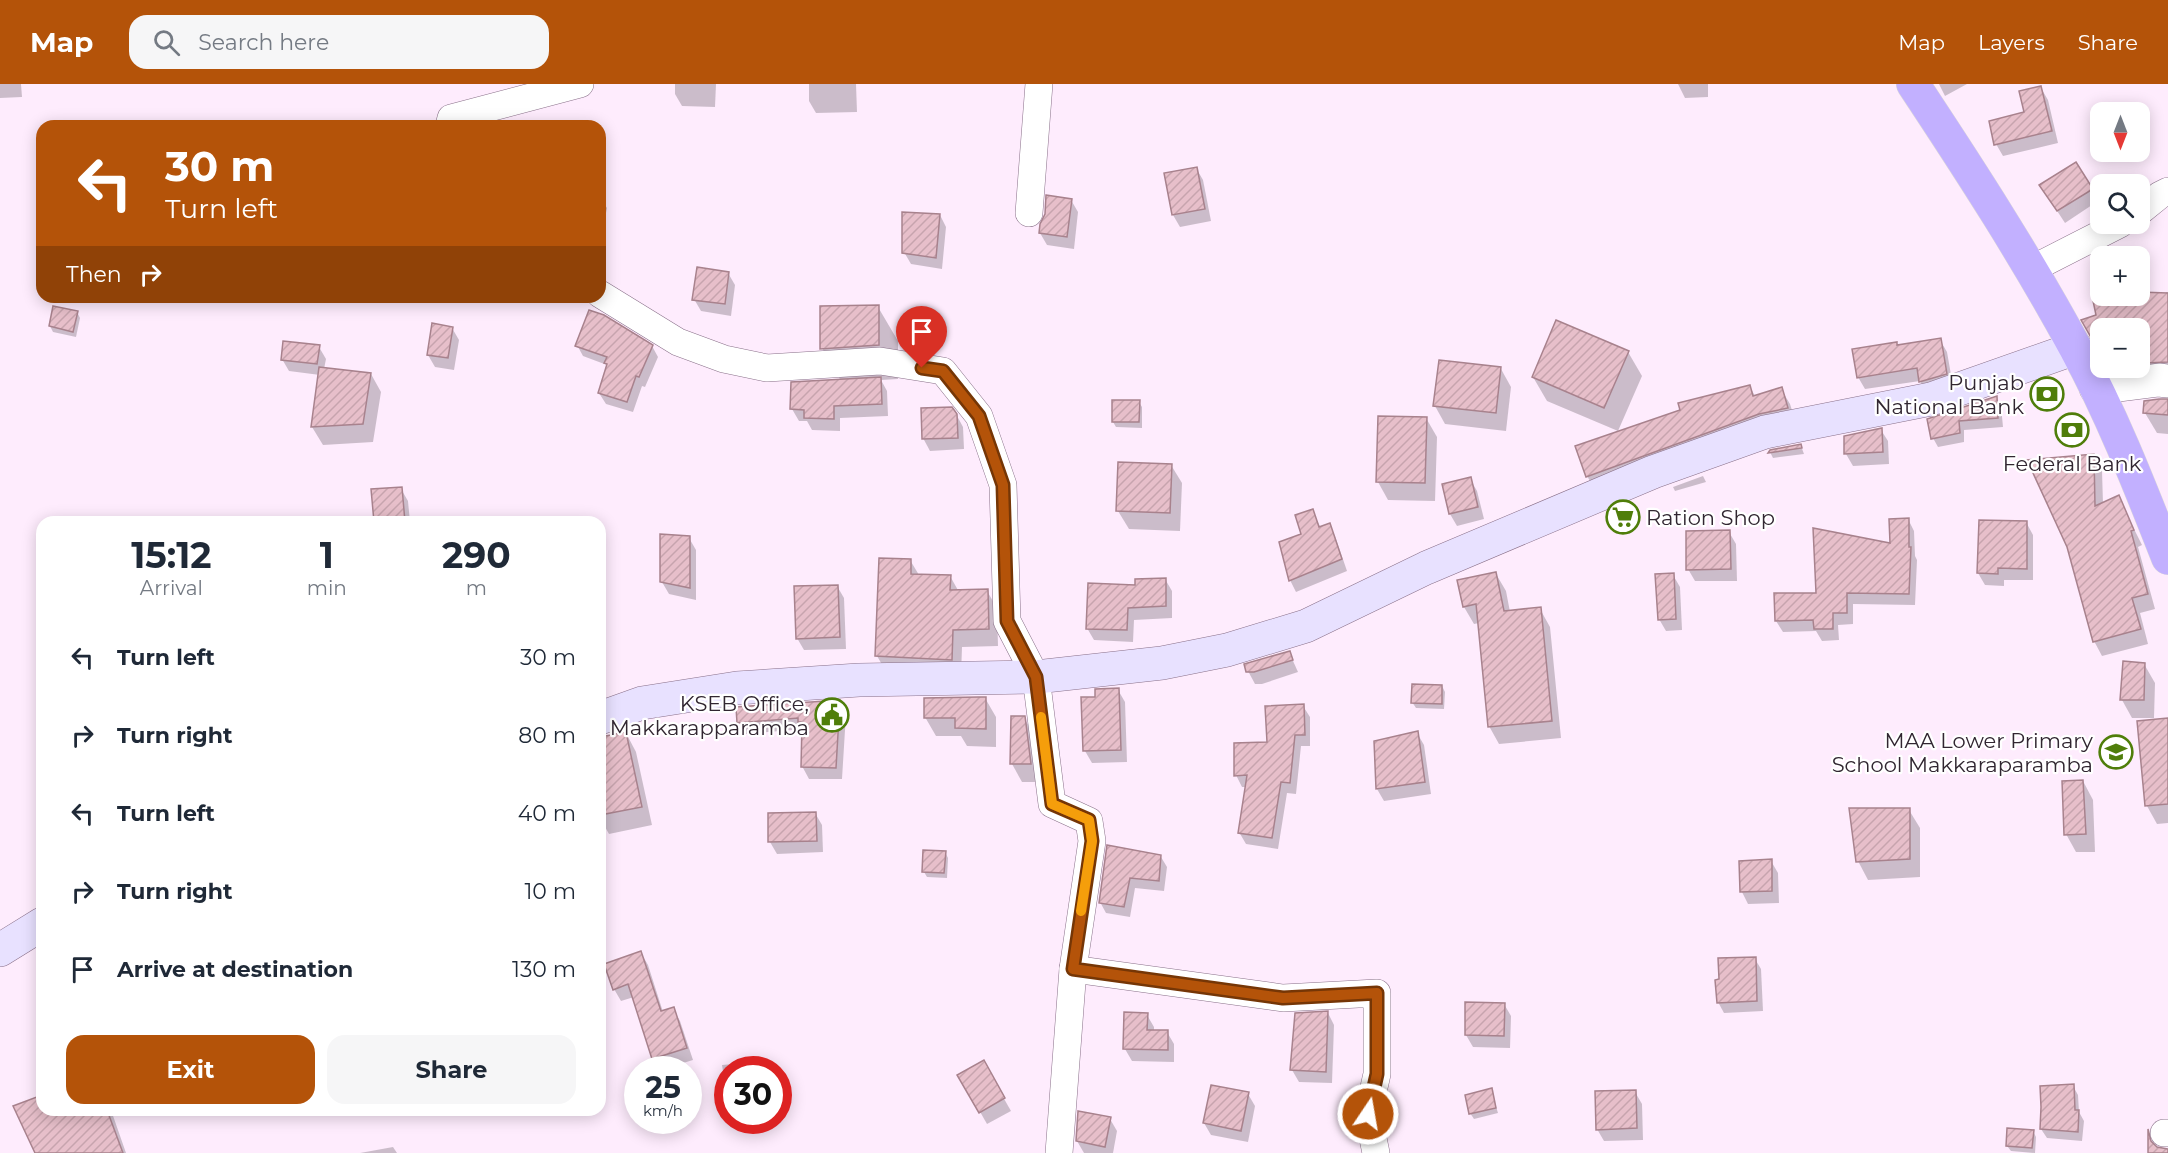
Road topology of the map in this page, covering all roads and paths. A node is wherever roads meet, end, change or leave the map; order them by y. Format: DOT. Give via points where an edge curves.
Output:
graph roads {
  1 [pos="580,84"];
  2 [pos="1039,84"];
  3 [pos="1913,84"];
  4 [pos="450,120"];
  5 [pos="2168,191"];
  6 [pos="2150,204"];
  7 [pos="1029,213"];
  8 [pos="2100,234"];
  9 [pos="2030,270"];
  10 [pos="606,298"];
  11 [pos="2076,348"];
  12 [pos="2168,381"];
  13 [pos="2096,388"];
  14 [pos="2168,558"];
  15 [pos="1036,677"];
  16 [pos="606,716"];
  17 [pos="36,928"];
  18 [pos="0,950"];
  19 [pos="1073,969"];
  20 [pos="1059,1153"];
  21 [pos="1376,1153"];
  1 -- 4 [label="street"];
  2 -- 7 [label="street"];
  3 -- 9 [label="highway"];
  5 -- 6 [label="street"];
  8 -- 9 [label="street"];
  9 -- 11 [label="highway"];
  10 -- 15 [label="street" via="678,342 724,359 767,368 880,361 943,371 979,416 1003,485 1007,621"];
  11 -- 13 [label="highway"];
  11 -- 15 [label="main road" via="1931,399 1765,432 1653,472 1426,568 1306,626 1227,650 1162,663"];
  12 -- 13 [label="street"];
  13 -- 14 [label="highway"];
  15 -- 16 [label="main road" via="859,680 737,688 642,703"];
  15 -- 19 [label="street" via="1052,804 1089,820 1092,841"];
  17 -- 18 [label="main road"];
  19 -- 20 [label="street"];
  19 -- 21 [label="street" via="1283,998 1377,993 1377,1074 1368,1114"];
}
